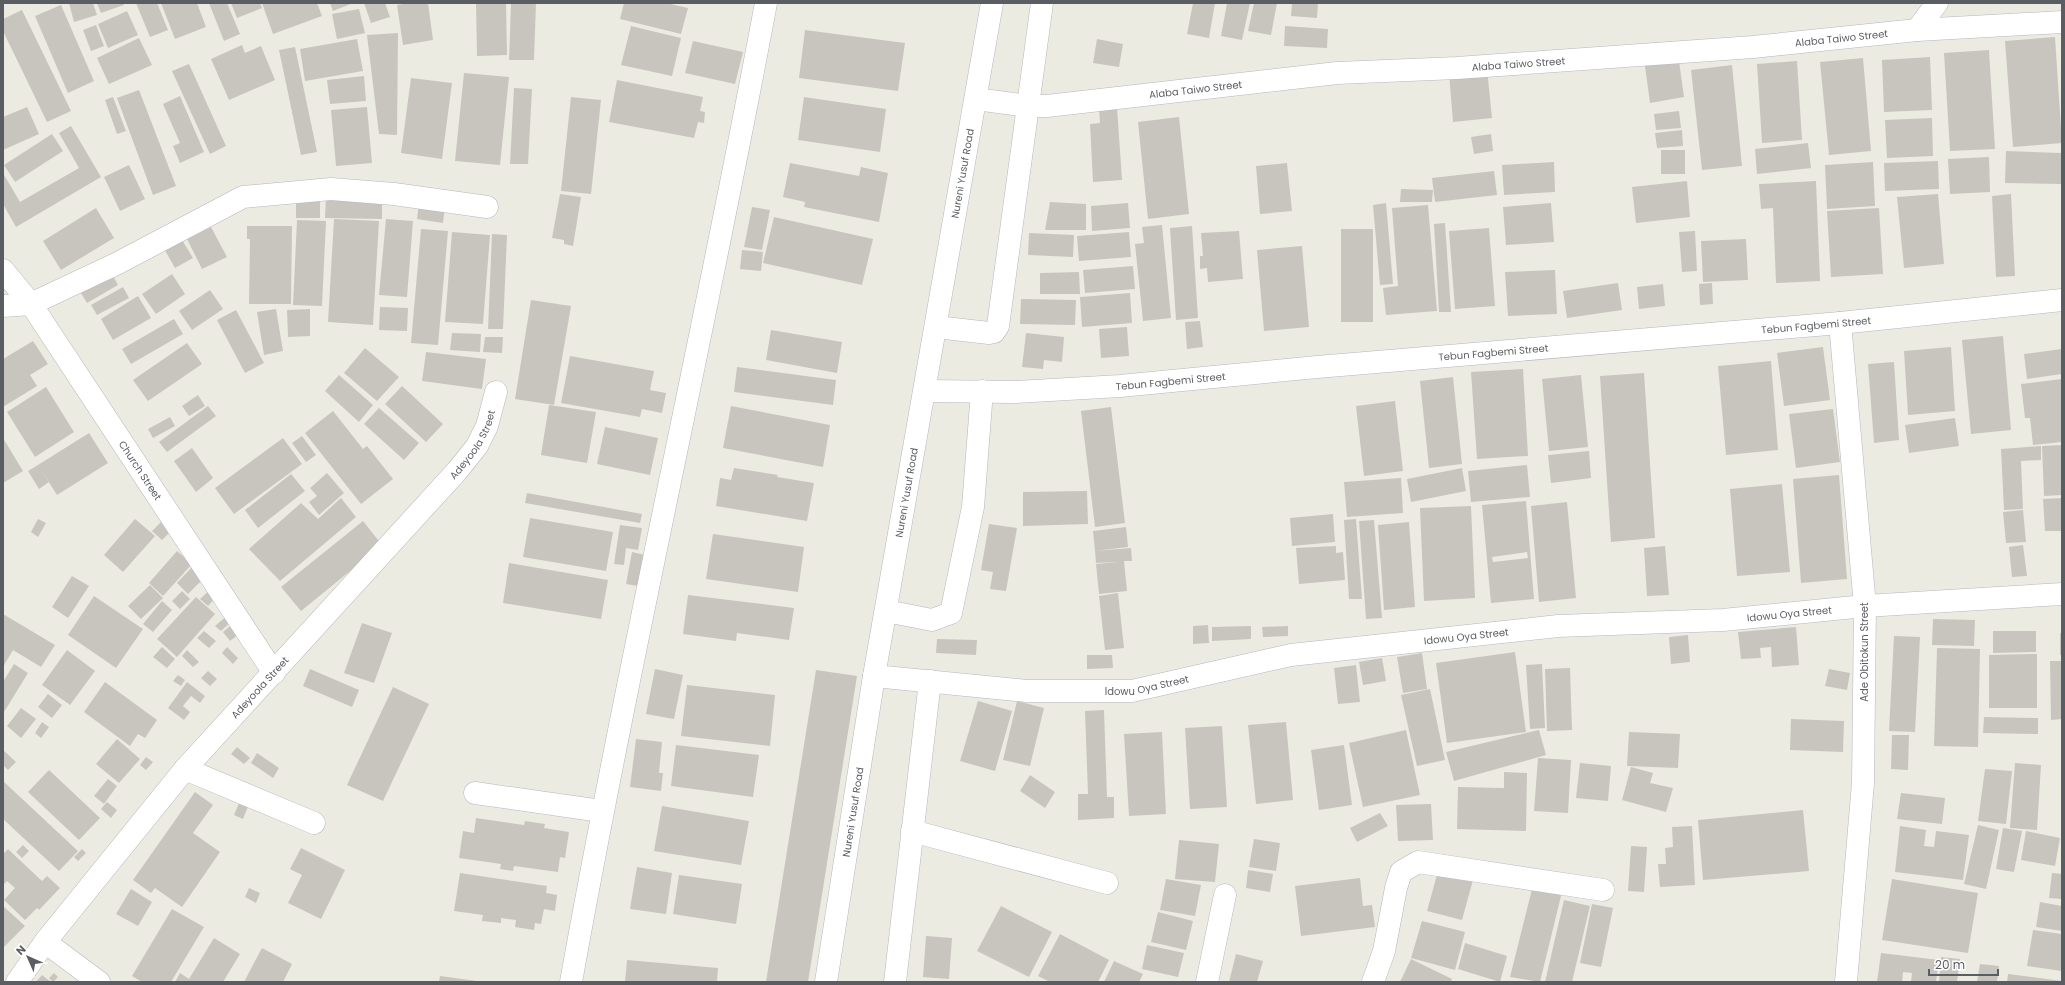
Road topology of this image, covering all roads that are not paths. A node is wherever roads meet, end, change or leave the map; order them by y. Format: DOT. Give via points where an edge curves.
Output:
graph roads {
  1 [pos="766,3"];
  2 [pos="992,3"];
  3 [pos="1042,3"];
  4 [pos="1937,3"];
  5 [pos="2062,22"];
  6 [pos="1917,30"];
  7 [pos="976,99"];
  8 [pos="1029,106"];
  9 [pos="487,207"];
  10 [pos="3,270"];
  11 [pos="2062,300"];
  12 [pos="31,304"];
  13 [pos="3,306"];
  14 [pos="1840,323"];
  15 [pos="936,327"];
  16 [pos="925,391"];
  17 [pos="982,391"];
  18 [pos="496,392"];
  19 [pos="2062,594"];
  20 [pos="1865,606"];
  21 [pos="886,611"];
  22 [pos="274,673"];
  23 [pos="874,676"];
  24 [pos="930,681"];
  25 [pos="185,769"];
  26 [pos="475,793"];
  27 [pos="602,811"];
  28 [pos="314,823"];
  29 [pos="912,831"];
  30 [pos="1107,883"];
  31 [pos="1603,890"];
  32 [pos="1225,895"];
  33 [pos="45,942"];
  34 [pos="17,982"];
  35 [pos="99,982"];
  36 [pos="571,982"];
  37 [pos="826,982"];
  38 [pos="895,982"];
  39 [pos="1207,982"];
  40 [pos="1373,982"];
  41 [pos="1846,982"];
  1 -- 27 [label="street" via="736,165"];
  2 -- 7 [label="street, Nureni Yusuf Road"];
  3 -- 8 [label="street"];
  4 -- 6 [label="street"];
  5 -- 6 [label="street, Alaba Taiwo Street"];
  6 -- 8 [label="street, Alaba Taiwo Street" via="1753,47 1457,68 1336,73"];
  7 -- 8 [label="street, Alaba Taiwo Street"];
  7 -- 15 [label="street, Nureni Yusuf Road"];
  8 -- 15 [label="street" via="998,326 994,332 989,333"];
  9 -- 12 [label="street" via="394,194 331,189 243,197 118,263"];
  10 -- 12 [label="street, Church Street"];
  11 -- 14 [label="street, Tebun Fagbemi Street"];
  12 -- 13 [label="street"];
  12 -- 22 [label="street, Church Street"];
  14 -- 17 [label="street, Tebun Fagbemi Street" via="1120,386 1015,392"];
  14 -- 20 [label="street, Ade Obitokun Street"];
  15 -- 16 [label="street, Nureni Yusuf Road"];
  16 -- 17 [label="street, Tebun Fagbemi Street"];
  16 -- 21 [label="street, Nureni Yusuf Road"];
  17 -- 21 [label="street" via="973,507 950,613 932,620"];
  18 -- 22 [label="street, Adeyoola Street" via="487,426 477,446 458,472"];
  19 -- 20 [label="street, Idowu Oya Street"];
  20 -- 24 [label="street, Idowu Oya Street" via="1723,620 1558,626 1291,655 1132,691 1027,691"];
  20 -- 41 [label="street, Ade Obitokun Street" via="1863,783"];
  21 -- 23 [label="street, Nureni Yusuf Road"];
  22 -- 25 [label="street, Adeyoola Street"];
  23 -- 24 [label="street, Idowu Oya Street"];
  23 -- 37 [label="street, Nureni Yusuf Road"];
  24 -- 29 [label="street"];
  25 -- 28 [label="street"];
  25 -- 33 [label="street, Adeyoola Street"];
  26 -- 27 [label="street"];
  27 -- 36 [label="street"];
  29 -- 30 [label="street"];
  29 -- 38 [label="street"];
  31 -- 40 [label="street" via="1418,862 1402,872 1396,888 1384,951"];
  32 -- 39 [label="street"];
  33 -- 34 [label="street, Adeyoola Street"];
  33 -- 35 [label="street"];
}
